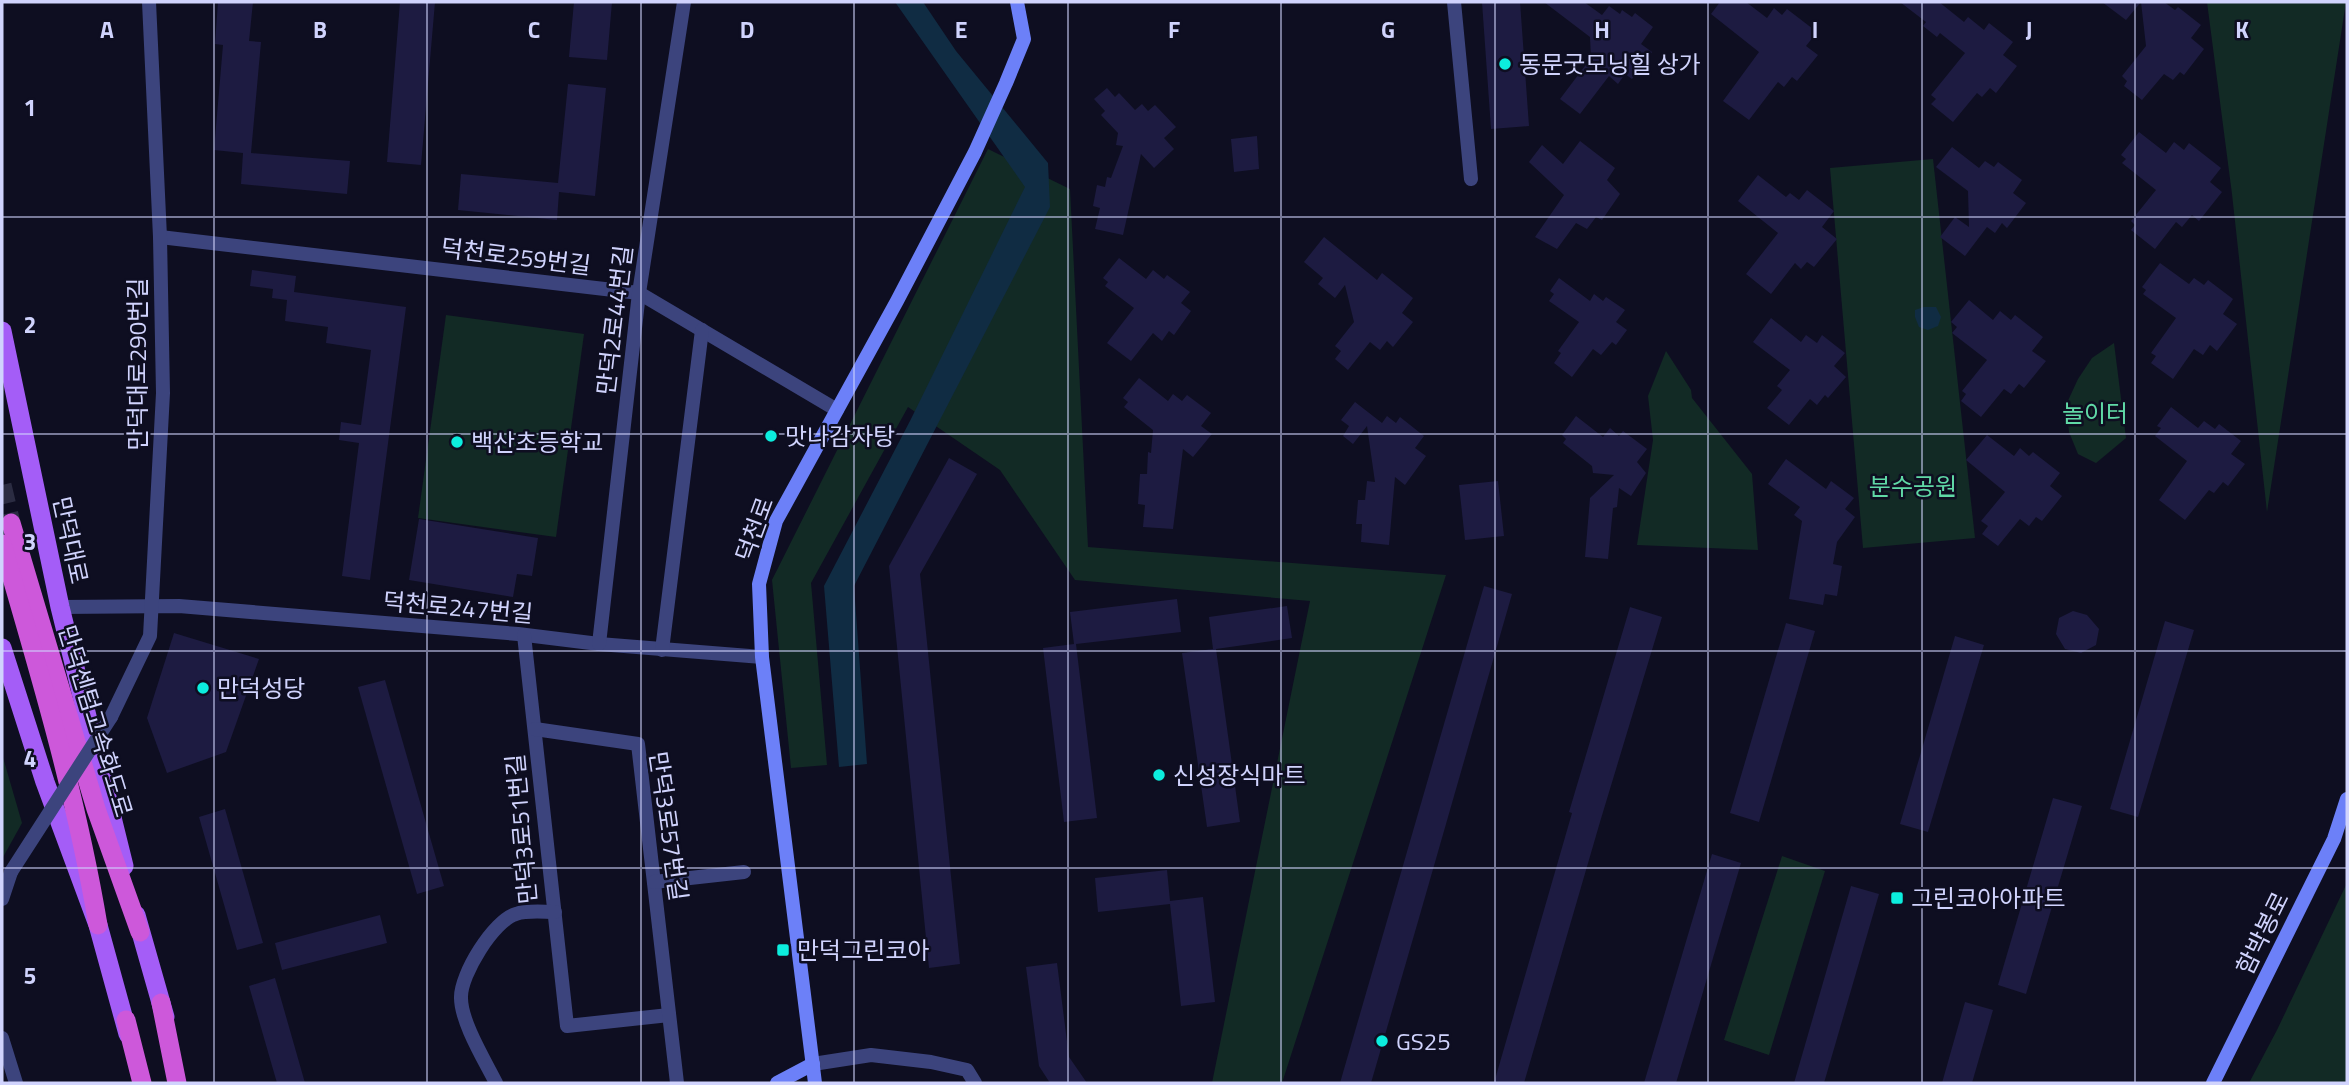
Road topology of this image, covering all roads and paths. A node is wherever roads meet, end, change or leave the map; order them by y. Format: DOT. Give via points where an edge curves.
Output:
graph roads {
  1 [pos="149,2"];
  2 [pos="684,2"];
  3 [pos="1017,2"];
  4 [pos="1454,2"];
  5 [pos="1471,178"];
  6 [pos="160,237"];
  7 [pos="639,293"];
  8 [pos="702,330"];
  9 [pos="2,331"];
  10 [pos="837,410"];
  11 [pos="11,523"];
  12 [pos="2,544"];
  13 [pos="151,606"];
  14 [pos="60,607"];
  15 [pos="524,635"];
  16 [pos="599,644"];
  17 [pos="2,648"];
  18 [pos="662,650"];
  19 [pos="762,657"];
  20 [pos="534,729"];
  21 [pos="2347,799"];
  22 [pos="744,872"];
  23 [pos="654,882"];
  24 [pos="2,899"];
  25 [pos="555,912"];
  26 [pos="98,925"];
  27 [pos="140,932"];
  28 [pos="161,1003"];
  29 [pos="669,1015"];
  30 [pos="126,1020"];
  31 [pos="2,1038"];
  32 [pos="813,1064"];
  33 [pos="16,1083"];
  34 [pos="139,1083"];
  35 [pos="177,1083"];
  36 [pos="184,1083"];
  37 [pos="496,1083"];
  38 [pos="677,1083"];
  39 [pos="778,1083"];
  40 [pos="815,1083"];
  41 [pos="975,1083"];
  42 [pos="2213,1083"];
  1 -- 6 [label="street, 만덕대로290번길"];
  2 -- 7 [label="street, 만덕2로44번길"];
  3 -- 10 [label="main road, 덕천로" via="1024,39 1006,83 975,152"];
  4 -- 5 [label="street"];
  6 -- 7 [label="street, 덕천로259번길"];
  6 -- 13 [label="street, 만덕대로290번길" via="163,393"];
  7 -- 8 [label="street, 덕천로259번길"];
  7 -- 16 [label="street, 만덕2로44번길"];
  8 -- 10 [label="street, 덕천로259번길"];
  8 -- 18 [label="street"];
  9 -- 14 [label="main road, 만덕대로"];
  10 -- 19 [label="main road, 덕천로" via="776,521 759,584"];
  11 -- 27 [label="highway, 만덕센텀고속화도로" via="96,809"];
  12 -- 26 [label="highway, 만덕센텀고속화도로" via="64,758"];
  13 -- 14 [label="street, 덕천로247번길"];
  13 -- 15 [label="street, 덕천로247번길"];
  13 -- 24 [label="street, 만덕대로290번길, bridge" via="150,636 111,717 11,872"];
  14 -- 27 [label="main road, 만덕대로"];
  15 -- 16 [label="street, 덕천로247번길"];
  15 -- 20 [label="street, 만덕3로51번길"];
  16 -- 18 [label="street, 덕천로247번길"];
  17 -- 26 [label="main road"];
  18 -- 19 [label="street, 덕천로247번길"];
  19 -- 32 [label="main road, 덕천로"];
  20 -- 23 [label="street, 만덕3로57번길" via="638,744"];
  20 -- 25 [label="street, 만덕3로51번길"];
  21 -- 42 [label="main road, 함박봉로" via="2334,839"];
  22 -- 23 [label="street"];
  23 -- 29 [label="street, 만덕3로57번길"];
  25 -- 29 [label="street" via="567,1026"];
  25 -- 37 [label="street, 만덕3로51번길" via="515,914 487,937 460,996 470,1030"];
  26 -- 30 [label="main road"];
  27 -- 28 [label="main road, 만덕대로"];
  28 -- 35 [label="highway"];
  28 -- 36 [label="main road, 만덕대로"];
  29 -- 38 [label="street, 만덕3로57번길"];
  30 -- 34 [label="highway"];
  31 -- 33 [label="street"];
  32 -- 39 [label="main road"];
  32 -- 40 [label="main road, 덕천로"];
  32 -- 41 [label="street" via="871,1055 931,1062 967,1070"];
}
